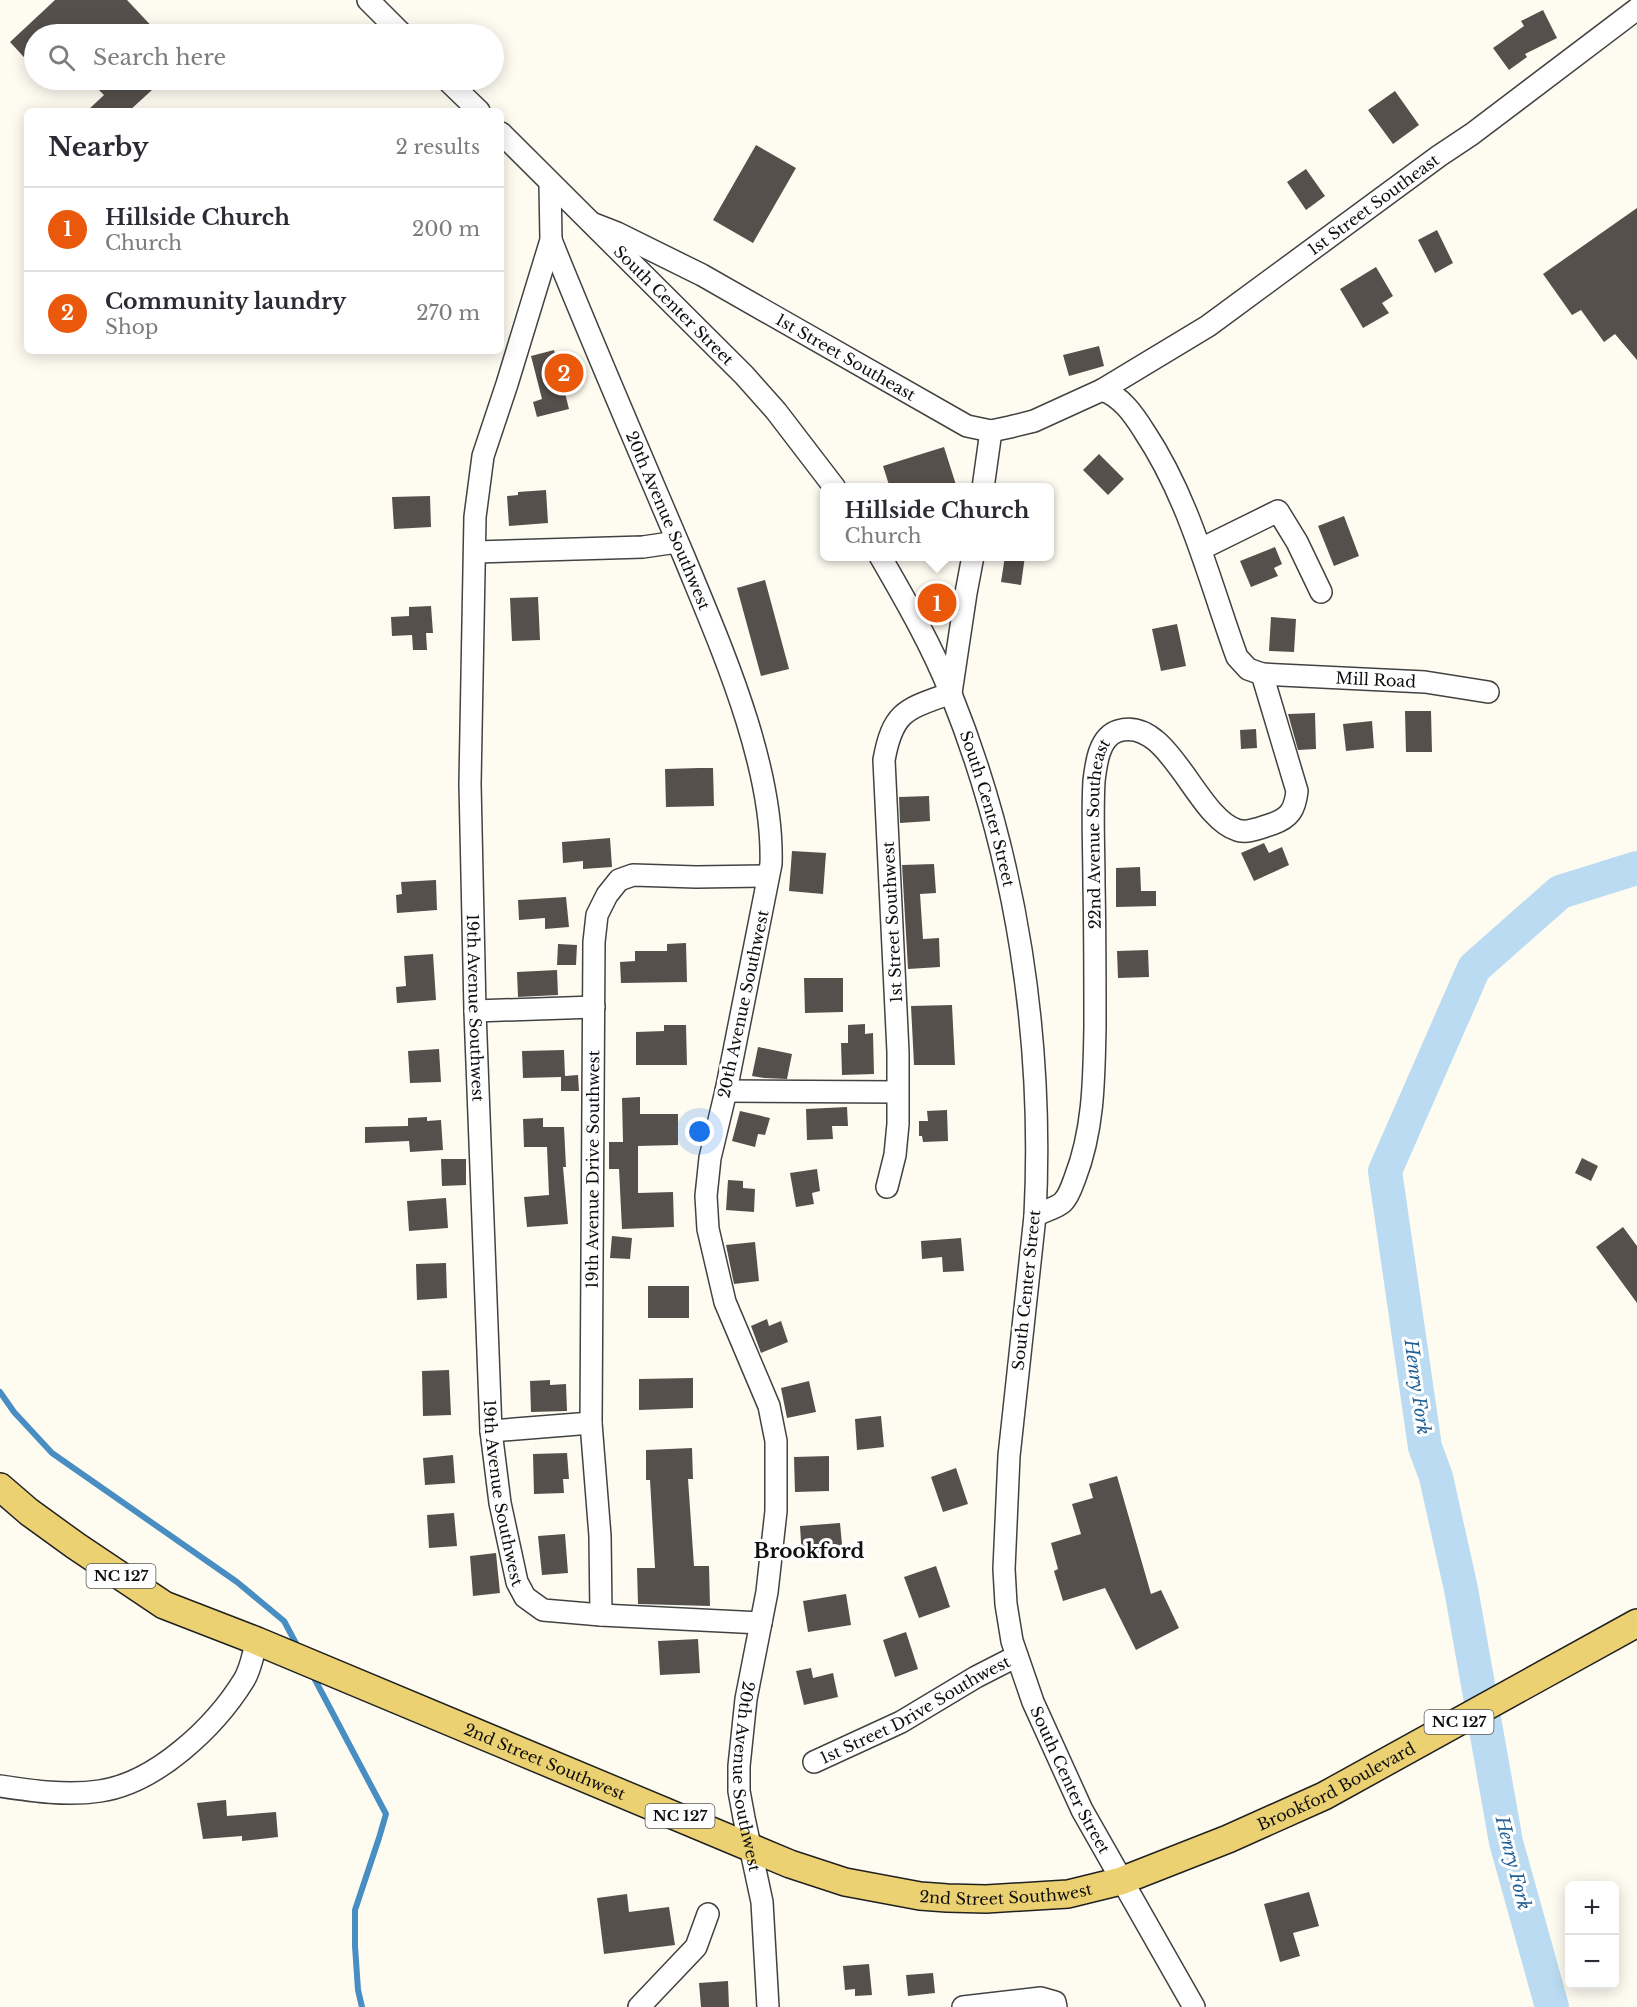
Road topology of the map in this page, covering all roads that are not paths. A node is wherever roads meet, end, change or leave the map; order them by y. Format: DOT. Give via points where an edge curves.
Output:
graph roads {
  1 [pos="368,0"];
  2 [pos="1637,9"];
  3 [pos="392,24"];
  4 [pos="457,90"];
  5 [pos="476,108"];
  6 [pos="504,136"];
  7 [pos="550,183"];
  8 [pos="594,225"];
  9 [pos="551,240"];
  10 [pos="1102,390"];
  11 [pos="991,431"];
  12 [pos="831,483"];
  13 [pos="984,483"];
  14 [pos="678,542"];
  15 [pos="1201,549"];
  16 [pos="475,552"];
  17 [pos="883,561"];
  18 [pos="973,561"];
  19 [pos="1321,592"];
  20 [pos="1262,674"];
  21 [pos="1488,692"];
  22 [pos="951,693"];
  23 [pos="768,876"];
  24 [pos="594,1007"];
  25 [pos="475,1011"];
  26 [pos="726,1091"];
  27 [pos="897,1092"];
  28 [pos="887,1187"];
  29 [pos="1035,1216"];
  30 [pos="591,1424"];
  31 [pos="491,1431"];
  32 [pos="0,1487"];
  33 [pos="601,1616"];
  34 [pos="761,1623"];
  35 [pos="1637,1623"];
  36 [pos="257,1641"];
  37 [pos="1017,1656"];
  38 [pos="814,1762"];
  39 [pos="0,1786"];
  40 [pos="751,1848"];
  41 [pos="1121,1881"];
  42 [pos="708,1914"];
  43 [pos="639,2007"];
  44 [pos="768,2007"];
  45 [pos="963,2007"];
  46 [pos="1056,2007"];
  47 [pos="1194,2007"];
  1 -- 3 [label="street"];
  2 -- 10 [label="street, 1st Street Southeast" via="1208,326"];
  4 -- 5 [label="street"];
  6 -- 7 [label="street, South Center Street"];
  7 -- 8 [label="street, South Center Street"];
  7 -- 9 [label="street, 19th Avenue Southwest"];
  8 -- 11 [label="street, 1st Street Southeast" via="702,275 967,426"];
  8 -- 12 [label="street, South Center Street" via="744,375"];
  9 -- 14 [label="street, 20th Avenue Southwest"];
  9 -- 16 [label="street, 19th Avenue Southwest" via="483,456"];
  10 -- 11 [label="street, 1st Street Southeast" via="1034,421"];
  10 -- 15 [label="street" via="1123,404 1158,453"];
  11 -- 13 [label="street"];
  14 -- 16 [label="street" via="643,547"];
  14 -- 23 [label="street, 20th Avenue Southwest" via="720,644 747,724 770,818"];
  15 -- 19 [label="street" via="1278,511"];
  15 -- 20 [label="street" via="1236,657 1248,669"];
  16 -- 25 [label="street, 19th Avenue Southwest" via="470,784"];
  17 -- 22 [label="street, South Center Street"];
  18 -- 22 [label="street"];
  20 -- 21 [label="street, Mill Road" via="1425,682"];
  20 -- 29 [label="street, 22nd Avenue Southeast" via="1297,791 1296,804 1288,816 1276,822 1252,830 1235,830 1214,814 1159,742 1140,731 1115,731 1099,752 1092,828 1095,936 1090,1121 1084,1154 1068,1195 1063,1203"];
  22 -- 27 [label="street, 1st Street Southwest" via="911,707 894,725 884,760 897,1003"];
  22 -- 29 [label="street, South Center Street" via="990,806 1020,948 1034,1066"];
  23 -- 24 [label="street, 19th Avenue Drive Southwest" via="633,875 619,880 597,915"];
  23 -- 26 [label="street, 20th Avenue Southwest"];
  24 -- 25 [label="street"];
  24 -- 30 [label="street, 19th Avenue Drive Southwest"];
  25 -- 31 [label="street, 19th Avenue Southwest"];
  26 -- 27 [label="street"];
  26 -- 34 [label="street, 20th Avenue Southwest" via="710,1158 708,1229 725,1302 769,1406 776,1441 776,1511"];
  27 -- 28 [label="street, 1st Street Southwest" via="895,1155"];
  29 -- 37 [label="street, South Center Street" via="1009,1456 1004,1569 1006,1604"];
  30 -- 31 [label="street"];
  30 -- 33 [label="street, 19th Avenue Drive Southwest" via="600,1536"];
  31 -- 33 [label="street, 19th Avenue Southwest" via="505,1526 517,1582 525,1597 543,1610"];
  32 -- 36 [label="main road, NC 127" via="75,1546 164,1605"];
  33 -- 34 [label="street, 19th Avenue Southwest"];
  34 -- 40 [label="street, 20th Avenue Southwest" via="746,1699 739,1766"];
  35 -- 41 [label="main road, Brookford Boulevard / NC 127" via="1324,1796"];
  36 -- 39 [label="street" via="246,1678 215,1717 190,1744 151,1773 100,1791 36,1792"];
  36 -- 40 [label="main road, 2nd Street Southwest / NC 127"];
  37 -- 38 [label="street, 1st Street Drive Southwest" via="901,1722"];
  37 -- 41 [label="street, South Center Street" via="1033,1702 1082,1810"];
  40 -- 41 [label="main road, 2nd Street Southwest / NC 127" via="845,1882 938,1898 1068,1894"];
  40 -- 44 [label="street, 20th Avenue Southwest" via="762,1902"];
  41 -- 47 [label="street, South Center Street"];
  42 -- 43 [label="street" via="696,1947"];
  45 -- 46 [label="street" via="1041,1998 1055,2002"];
}
